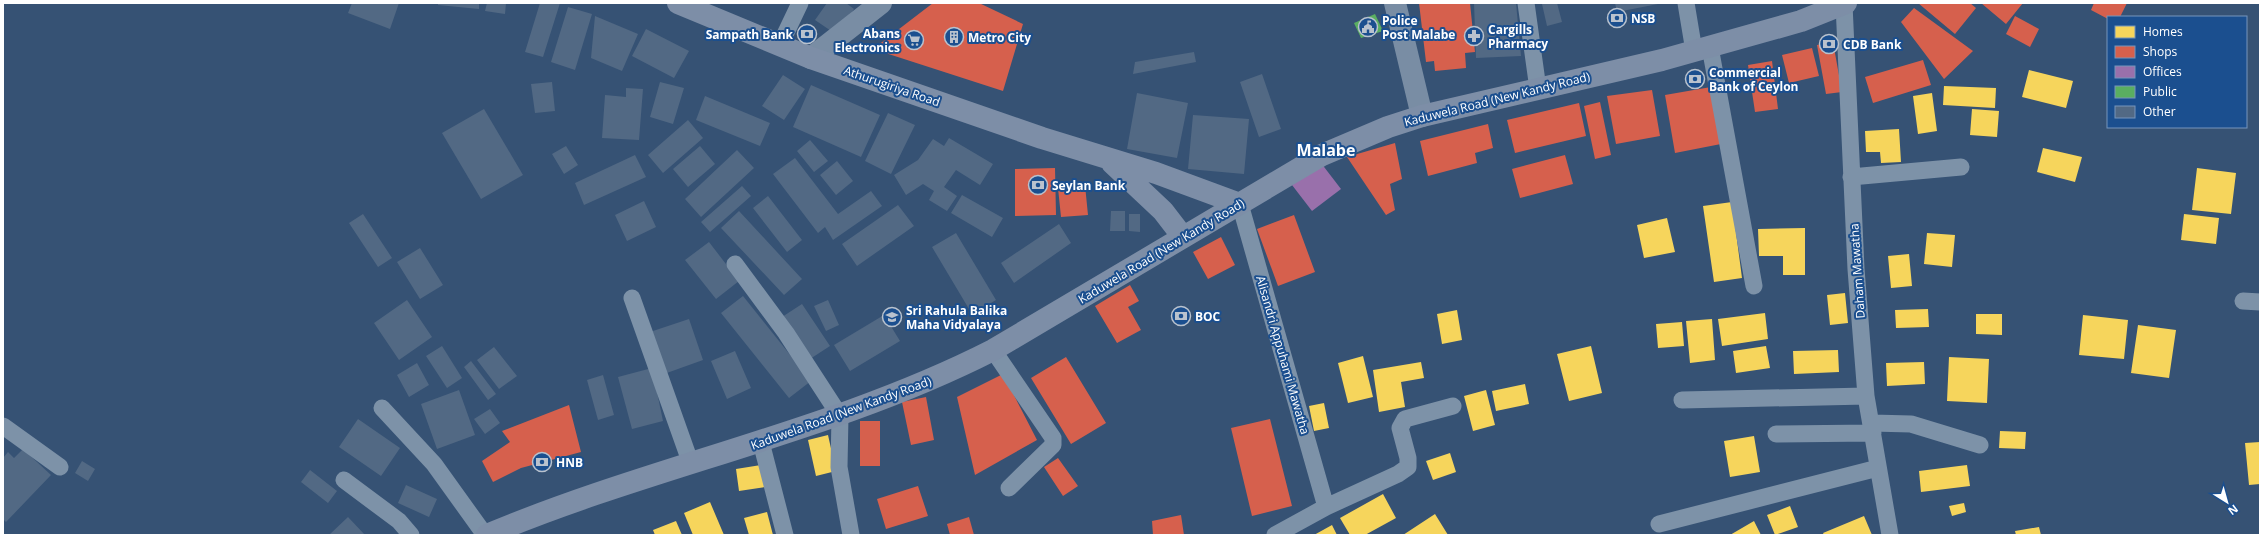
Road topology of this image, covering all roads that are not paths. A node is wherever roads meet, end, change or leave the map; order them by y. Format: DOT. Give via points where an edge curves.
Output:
graph roads {
  1 [pos="800,3"];
  2 [pos="881,3"];
  3 [pos="1395,3"];
  4 [pos="1526,3"];
  5 [pos="1686,3"];
  6 [pos="1845,4"];
  7 [pos="691,6"];
  8 [pos="780,45"];
  9 [pos="1702,49"];
  10 [pos="812,58"];
  11 [pos="1538,89"];
  12 [pos="1422,116"];
  13 [pos="1110,161"];
  14 [pos="1961,167"];
  15 [pos="1851,177"];
  16 [pos="1240,204"];
  17 [pos="1183,237"];
  18 [pos="736,264"];
  19 [pos="1754,286"];
  20 [pos="632,298"];
  21 [pos="2243,301"];
  22 [pos="2260,302"];
  23 [pos="993,350"];
  24 [pos="1866,396"];
  25 [pos="1682,400"];
  26 [pos="1453,406"];
  27 [pos="382,408"];
  28 [pos="840,416"];
  29 [pos="3,426"];
  30 [pos="1873,428"];
  31 [pos="1776,434"];
  32 [pos="761,442"];
  33 [pos="1980,444"];
  34 [pos="691,464"];
  35 [pos="60,467"];
  36 [pos="1878,468"];
  37 [pos="344,480"];
  38 [pos="1009,488"];
  39 [pos="1326,507"];
  40 [pos="1659,524"];
  41 [pos="411,535"];
  42 [pos="486,535"];
  43 [pos="785,535"];
  44 [pos="850,535"];
  45 [pos="1275,535"];
  46 [pos="1890,535"];
  1 -- 8 [label="street"];
  2 -- 10 [label="street"];
  3 -- 12 [label="street"];
  4 -- 11 [label="street"];
  5 -- 9 [label="street"];
  6 -- 9 [label="main road, Kaduwela Road (New Kandy Road)" via="1801,21"];
  6 -- 15 [label="street, Daham Mawatha"];
  7 -- 8 [label="main road, Athurugiriya Road"];
  8 -- 10 [label="main road, Athurugiriya Road"];
  9 -- 11 [label="main road, Kaduwela Road (New Kandy Road)"];
  9 -- 19 [label="street"];
  10 -- 13 [label="main road, Athurugiriya Road"];
  11 -- 12 [label="main road, Kaduwela Road (New Kandy Road)"];
  12 -- 16 [label="main road, Kaduwela Road (New Kandy Road)" via="1388,127 1322,155"];
  13 -- 16 [label="main road, Athurugiriya Road" via="1156,173"];
  13 -- 17 [label="main road, Athurugiriya Road" via="1163,211"];
  14 -- 15 [label="street"];
  15 -- 24 [label="street, Daham Mawatha"];
  16 -- 17 [label="main road, Kaduwela Road (New Kandy Road)"];
  16 -- 39 [label="street, Alisandri Appuhami Mawatha"];
  17 -- 23 [label="main road, Kaduwela Road (New Kandy Road)"];
  18 -- 28 [label="street" via="786,333"];
  20 -- 34 [label="street"];
  21 -- 22 [label="street"];
  23 -- 28 [label="main road, Kaduwela Road (New Kandy Road)" via="946,374"];
  23 -- 38 [label="street" via="1053,438 1053,446"];
  24 -- 25 [label="street"];
  24 -- 30 [label="street, Daham Mawatha"];
  26 -- 39 [label="street" via="1405,419 1400,428 1408,467"];
  27 -- 42 [label="street" via="434,464"];
  28 -- 32 [label="main road, Kaduwela Road (New Kandy Road)"];
  28 -- 44 [label="street" via="839,467"];
  29 -- 35 [label="street"];
  30 -- 31 [label="street"];
  30 -- 33 [label="street" via="1911,424"];
  30 -- 36 [label="street, Daham Mawatha"];
  32 -- 34 [label="main road, Kaduwela Road (New Kandy Road)"];
  32 -- 43 [label="street"];
  34 -- 42 [label="main road, Kaduwela Road (New Kandy Road)" via="585,497"];
  36 -- 40 [label="street"];
  36 -- 46 [label="street, Daham Mawatha"];
  37 -- 41 [label="street" via="399,521"];
  39 -- 45 [label="street"];
}
